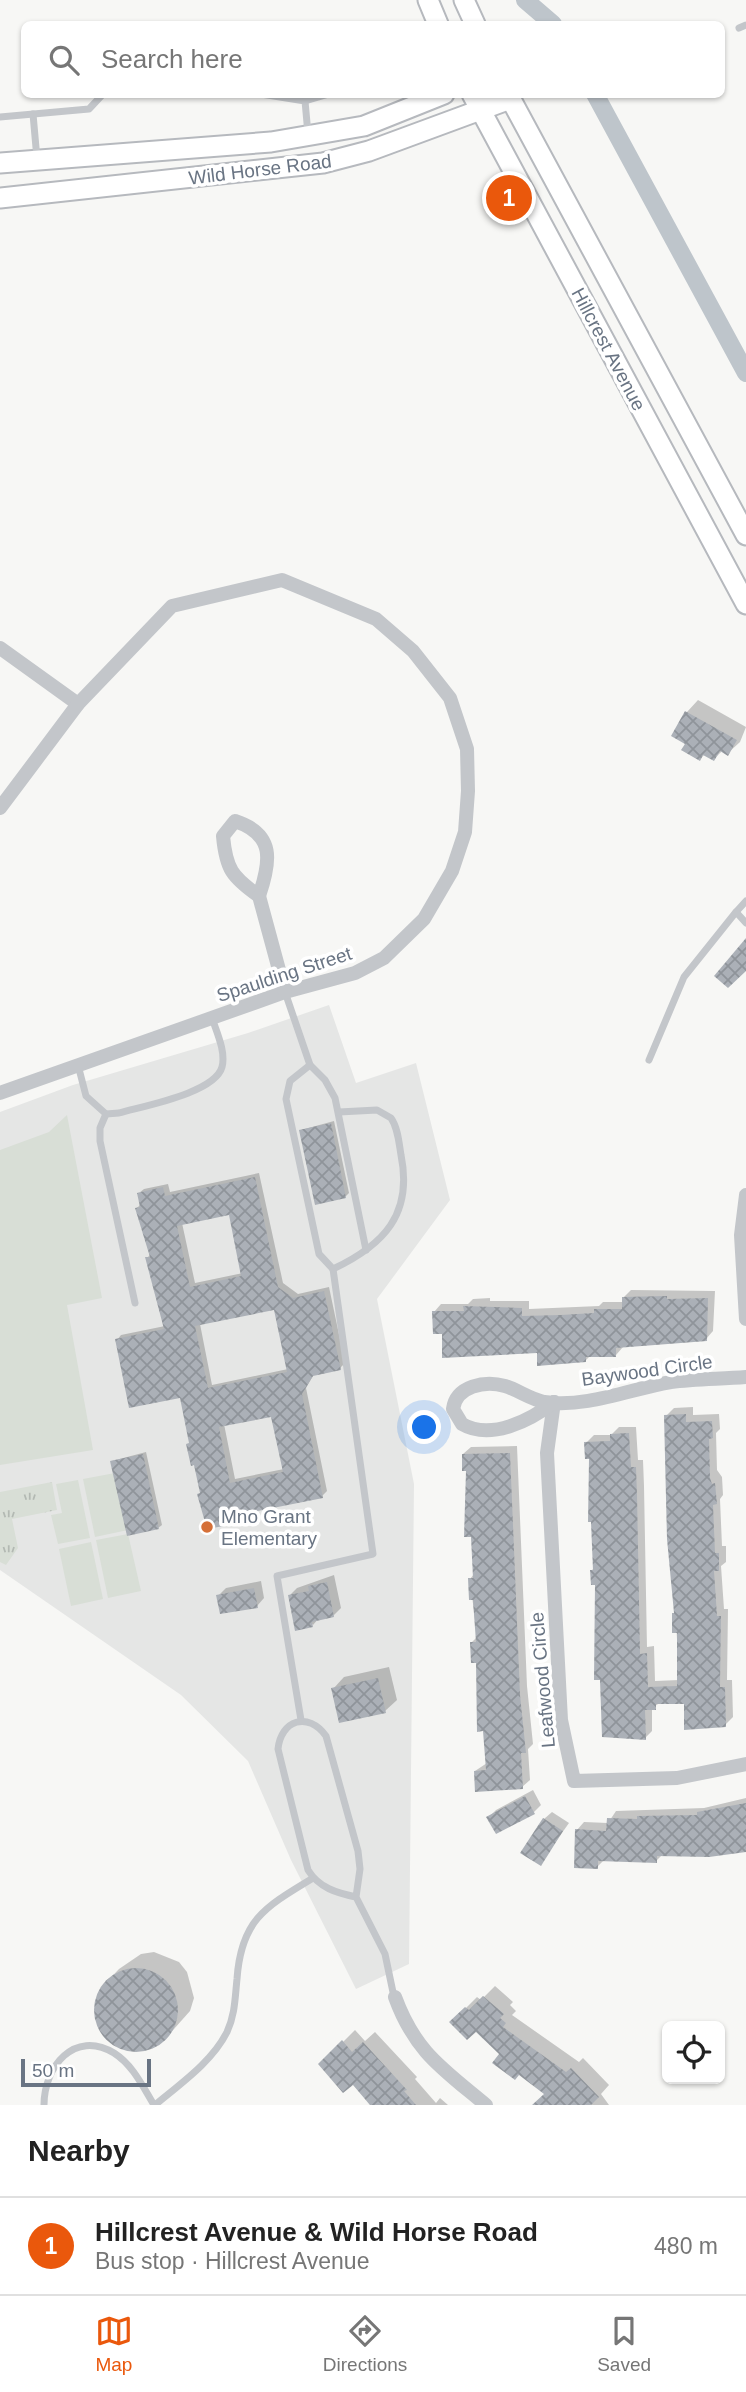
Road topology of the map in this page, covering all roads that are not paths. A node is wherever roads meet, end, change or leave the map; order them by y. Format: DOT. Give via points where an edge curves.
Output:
graph roads {
  1 [pos="464,0"];
  2 [pos="474,21"];
  3 [pos="99,98"];
  4 [pos="290,98"];
  5 [pos="313,98"];
  6 [pos="434,98"];
  7 [pos="504,98"];
  8 [pos="510,98"];
  9 [pos="305,100"];
  10 [pos="476,103"];
  11 [pos="33,114"];
  12 [pos="0,117"];
  13 [pos="308,135"];
  14 [pos="37,160"];
  15 [pos="0,163"];
  16 [pos="0,198"];
  17 [pos="746,535"];
  18 [pos="746,604"];
  19 [pos="0,648"];
  20 [pos="78,704"];
  21 [pos="0,808"];
  22 [pos="259,896"];
  23 [pos="746,901"];
  24 [pos="736,912"];
  25 [pos="746,923"];
  26 [pos="285,992"];
  27 [pos="212,1018"];
  28 [pos="649,1060"];
  29 [pos="78,1065"];
  30 [pos="310,1065"];
  31 [pos="0,1093"];
  32 [pos="339,1112"];
  33 [pos="106,1114"];
  34 [pos="746,1195"];
  35 [pos="366,1250"];
  36 [pos="333,1269"];
  37 [pos="135,1303"];
  38 [pos="746,1319"];
  39 [pos="746,1377"];
  40 [pos="554,1402"];
  41 [pos="301,1720"];
  42 [pos="746,1764"];
  43 [pos="313,1878"];
  44 [pos="356,1897"];
  45 [pos="394,1997"];
  46 [pos="44,2105"];
  47 [pos="154,2105"];
  48 [pos="486,2105"];
  1 -- 2 [label="main road"];
  3 -- 11 [label="lane" via="89,109"];
  4 -- 9 [label="lane"];
  5 -- 9 [label="lane"];
  6 -- 13 [label="main road, Wild Horse Road" via="364,126"];
  7 -- 10 [label="main road, Wild Horse Road"];
  8 -- 17 [label="main road, Hillcrest Avenue"];
  9 -- 13 [label="lane"];
  10 -- 16 [label="main road, Wild Horse Road" via="323,163"];
  10 -- 18 [label="main road, Hillcrest Avenue"];
  11 -- 12 [label="lane"];
  11 -- 14 [label="lane"];
  13 -- 14 [label="main road, Wild Horse Road" via="271,142"];
  14 -- 15 [label="main road, Wild Horse Road"];
  19 -- 20 [label="street"];
  20 -- 21 [label="street, Spaulding Street"];
  20 -- 26 [label="street, Spaulding Street" via="172,606 282,580 376,619 413,652 450,698 467,749 468,791 465,832 452,871 424,919 384,958 355,973"];
  22 -- 22 [label="street" via="267,873 267,848 253,827 234,821 223,836 225,860 236,880"];
  22 -- 26 [label="street"];
  23 -- 24 [label="lane"];
  24 -- 25 [label="lane"];
  24 -- 28 [label="lane" via="684,977"];
  26 -- 27 [label="street, Spaulding Street"];
  26 -- 30 [label="lane"];
  27 -- 29 [label="street, Spaulding Street"];
  27 -- 33 [label="lane" via="222,1059 212,1081"];
  29 -- 31 [label="street, Spaulding Street"];
  29 -- 33 [label="lane" via="86,1096"];
  30 -- 32 [label="lane" via="331,1090"];
  30 -- 36 [label="lane" via="290,1081 286,1099 319,1254"];
  32 -- 35 [label="lane"];
  32 -- 35 [label="lane" via="377,1110 391,1118 404,1169 401,1206 384,1235"];
  33 -- 37 [label="lane" via="100,1141"];
  34 -- 38 [label="street" via="741,1236"];
  35 -- 36 [label="lane"];
  36 -- 41 [label="lane" via="373,1554 277,1576"];
  39 -- 40 [label="street, Baywood Circle" via="674,1382 613,1397"];
  40 -- 40 [label="street, Baywood Circle" via="525,1422 475,1429 462,1424 453,1409 457,1396 472,1386 504,1386"];
  40 -- 42 [label="street, Leafwood Circle" via="547,1441 558,1677 561,1720 574,1780 675,1779"];
  41 -- 43 [label="lane" via="286,1726 278,1749"];
  41 -- 44 [label="lane" via="321,1729 330,1746 358,1851"];
  43 -- 44 [label="lane" via="330,1890"];
  43 -- 47 [label="lane" via="256,1917 239,1952 234,2007 225,2035 199,2067"];
  44 -- 45 [label="lane" via="385,1954"];
  45 -- 48 [label="street" via="419,2045"];
  46 -- 47 [label="lane" via="44,2089 55,2064 70,2049 87,2044 115,2054 127,2064"];
}
